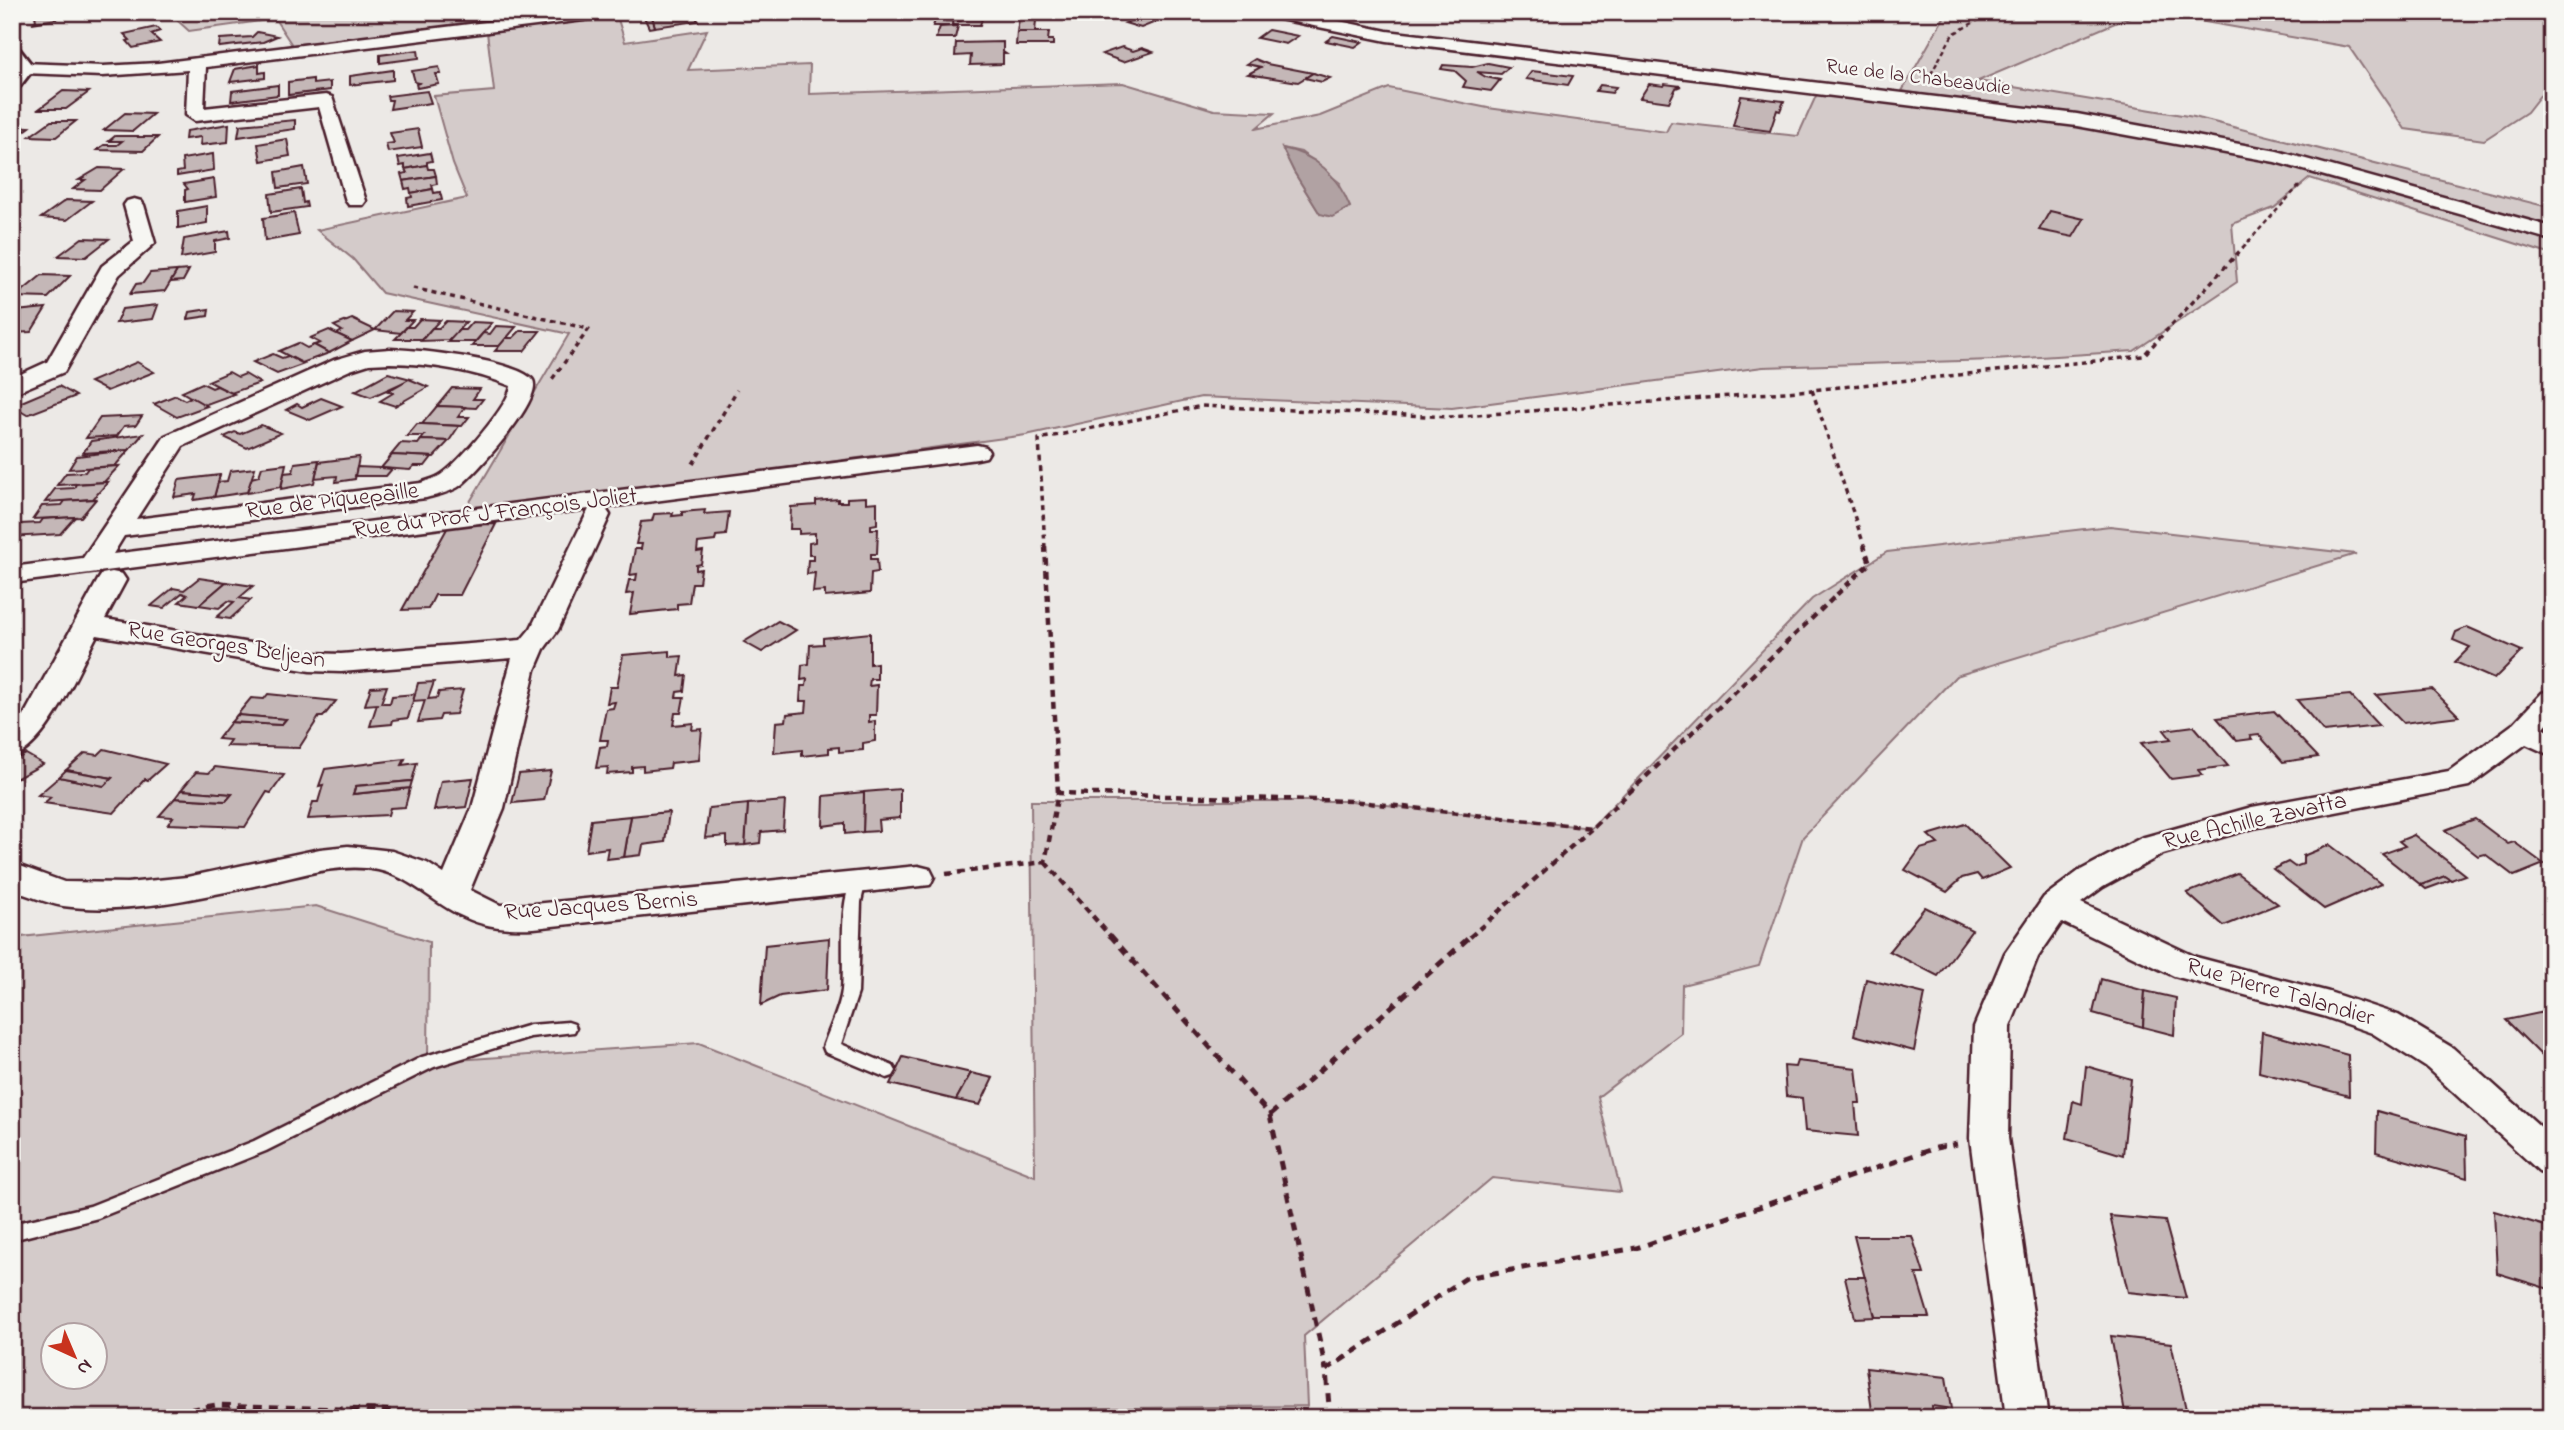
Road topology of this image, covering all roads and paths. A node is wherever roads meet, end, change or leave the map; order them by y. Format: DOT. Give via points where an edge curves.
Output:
graph roads {
  1 [pos="608,12"];
  2 [pos="1270,12"];
  3 [pos="1993,12"];
  4 [pos="197,63"];
  5 [pos="16,68"];
  6 [pos="1916,100"];
  7 [pos="2317,167"];
  8 [pos="356,201"];
  9 [pos="134,205"];
  10 [pos="2552,234"];
  11 [pos="12,387"];
  12 [pos="737,390"];
  13 [pos="1812,390"];
  14 [pos="977,452"];
  15 [pos="676,492"];
  16 [pos="597,516"];
  17 [pos="118,529"];
  18 [pos="102,572"];
  19 [pos="12,575"];
  20 [pos="89,625"];
  21 [pos="530,648"];
  22 [pos="2552,699"];
  23 [pos="2538,739"];
  24 [pos="12,747"];
  25 [pos="1058,793"];
  26 [pos="1592,828"];
  27 [pos="1045,862"];
  28 [pos="12,874"];
  29 [pos="918,877"];
  30 [pos="857,884"];
  31 [pos="452,893"];
  32 [pos="2056,905"];
  33 [pos="568,1028"];
  34 [pos="887,1071"];
  35 [pos="1270,1115"];
  36 [pos="1989,1138"];
  37 [pos="2552,1160"];
  38 [pos="12,1232"];
  39 [pos="1326,1370"];
  40 [pos="143,1418"];
  41 [pos="619,1418"];
  42 [pos="1330,1418"];
  43 [pos="2027,1418"];
  1 -- 4 [label="street"];
  2 -- 6 [label="street, Rue de la Chabeaudie" via="1387,36"];
  3 -- 6 [label="path" via="1953,34"];
  4 -- 5 [label="street" via="103,71"];
  4 -- 8 [label="street" via="195,115 326,101"];
  6 -- 7 [label="street, Rue de la Chabeaudie" via="2077,120"];
  7 -- 10 [label="street, Rue de la Chabeaudie"];
  7 -- 13 [label="path" via="2143,356"];
  9 -- 11 [label="street" via="145,243 110,271 56,368"];
  12 -- 15 [label="path"];
  13 -- 25 [label="path" via="1450,417 1202,406 1039,439"];
  13 -- 26 [label="path" via="1870,563"];
  14 -- 15 [label="street, Rue du Prof J François Joliet"];
  15 -- 18 [label="street, Rue du Prof J François Joliet"];
  16 -- 21 [label="street" via="544,631"];
  17 -- 17 [label="street, Rue de Piquepaille" via="174,441 342,365 371,357 408,356 493,370 523,383 516,407 464,468 450,481 426,491"];
  17 -- 18 [label="street, Rue de Piquepaille"];
  18 -- 19 [label="street, Rue du Prof J François Joliet"];
  18 -- 20 [label="street, Rue Georges Beljean"];
  20 -- 21 [label="street, Rue Georges Beljean" via="310,662"];
  20 -- 24 [label="street, Rue Georges Beljean" via="30,732"];
  21 -- 31 [label="street" via="488,808"];
  22 -- 23 [label="street, Rue Achille Zavatta"];
  23 -- 32 [label="street, Rue Achille Zavatta" via="2458,779 2252,818 2152,846 2091,879"];
  25 -- 26 [label="path" via="1351,801"];
  25 -- 27 [label="path"];
  26 -- 35 [label="path"];
  27 -- 29 [label="path"];
  27 -- 35 [label="path"];
  28 -- 31 [label="street, Rue Jacques Bernis" via="63,894 127,895 187,889 348,857 381,859"];
  29 -- 30 [label="street, Rue Jacques Bernis"];
  30 -- 31 [label="street, Rue Jacques Bernis" via="498,917 473,908"];
  30 -- 34 [label="lane" via="850,993 831,1047"];
  32 -- 36 [label="street, Rue Achille Zavatta" via="2022,953 1992,1027"];
  32 -- 37 [label="street, Rue Pierre Talandier" via="2186,967 2385,1024 2440,1058"];
  33 -- 38 [label="lane" via="530,1031 428,1062 260,1146 92,1213"];
  35 -- 39 [label="path"];
  36 -- 39 [label="path" via="1936,1148 1636,1248 1465,1278"];
  36 -- 43 [label="street, Rue Achille Zavatta"];
  39 -- 42 [label="path"];
  40 -- 41 [label="path" via="216,1405"];
}
